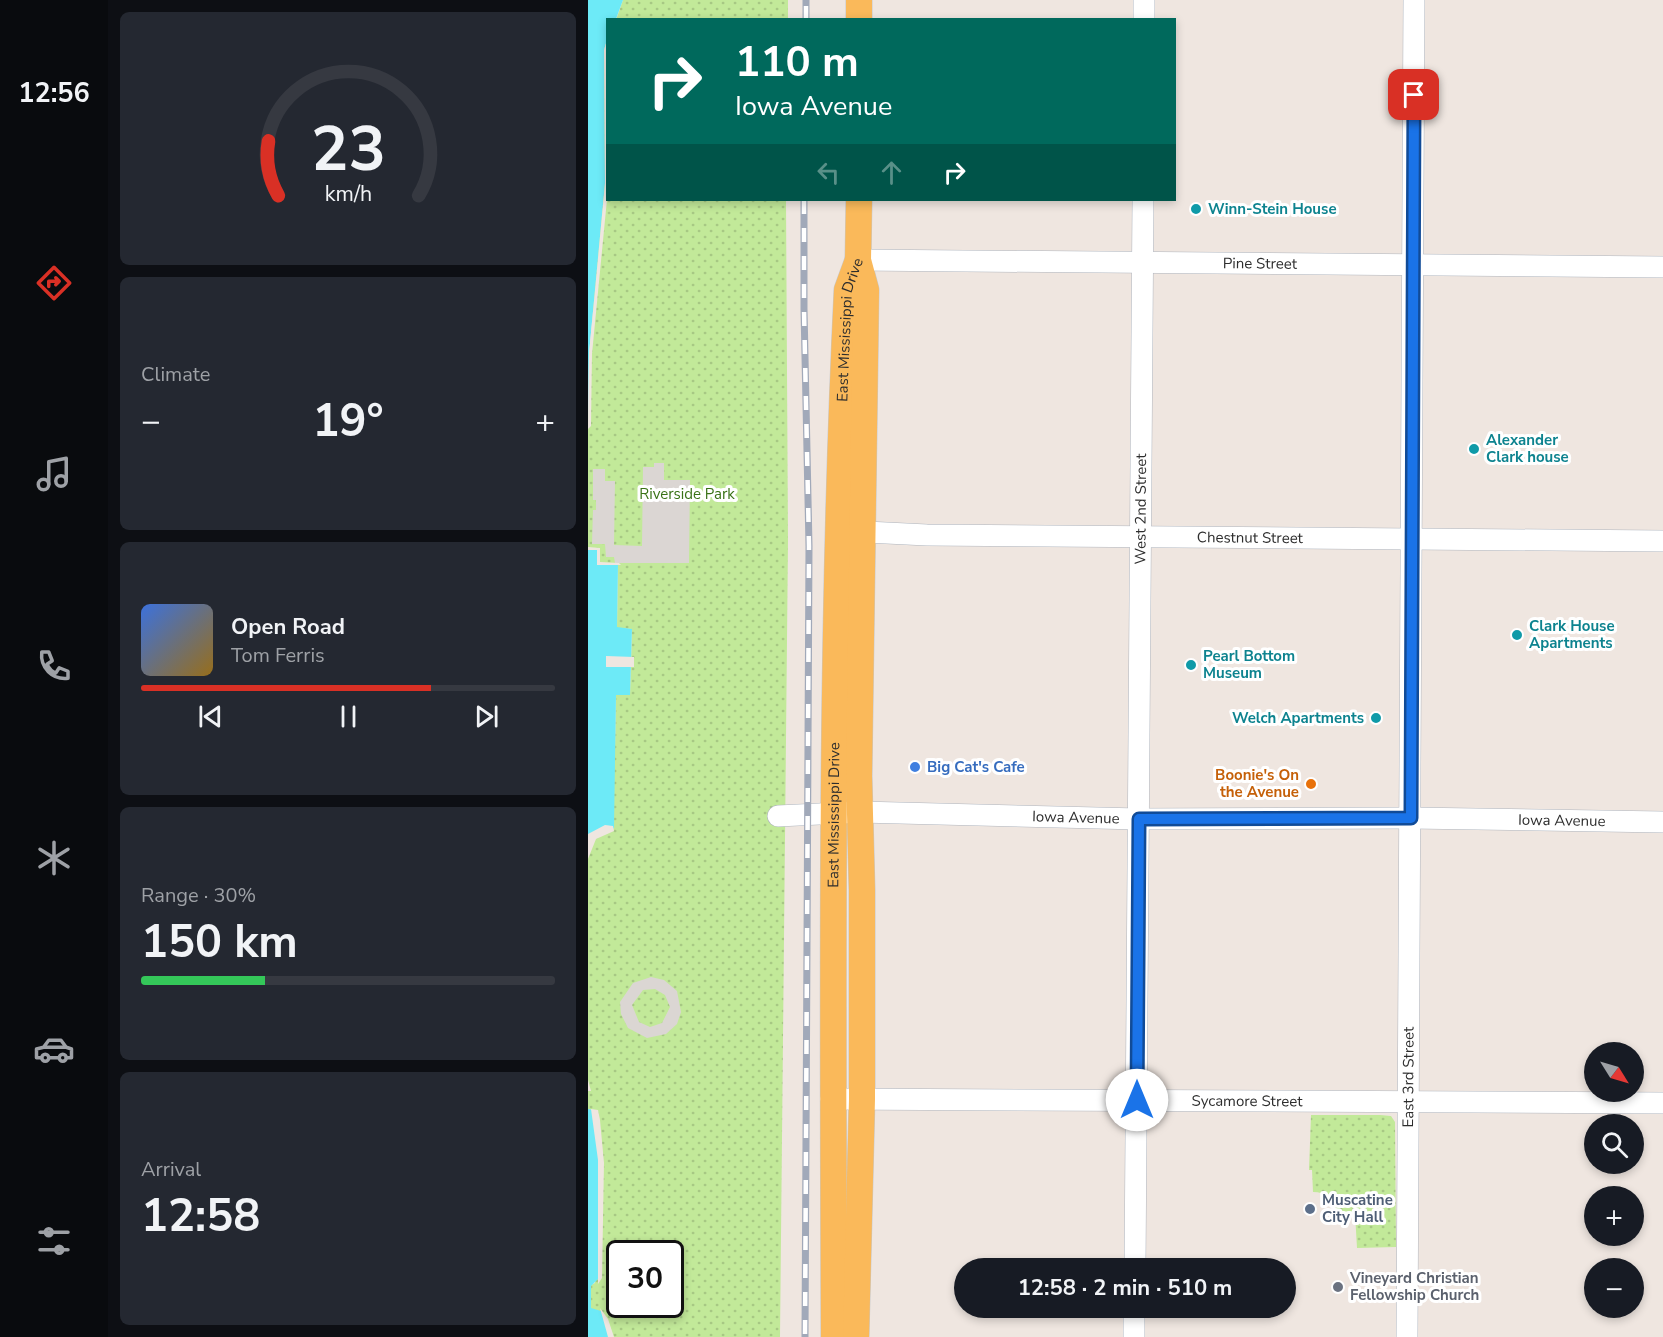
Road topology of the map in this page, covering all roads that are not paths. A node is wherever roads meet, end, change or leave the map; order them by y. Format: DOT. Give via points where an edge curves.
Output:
graph roads {
  1 [pos="859,0"];
  2 [pos="1144,0"];
  3 [pos="1414,0"];
  4 [pos="859,18"];
  5 [pos="1144,18"];
  6 [pos="859,201"];
  7 [pos="1143,201"];
  8 [pos="858,260"];
  9 [pos="1143,262"];
  10 [pos="1415,265"];
  11 [pos="1663,267"];
  12 [pos="836,531"];
  13 [pos="864,532"];
  14 [pos="1142,536"];
  15 [pos="1412,539"];
  16 [pos="1663,541"];
  17 [pos="860,812"];
  18 [pos="833,814"];
  19 [pos="778,816"];
  20 [pos="1411,818"];
  21 [pos="1139,819"];
  22 [pos="1663,822"];
  23 [pos="831,1099"];
  24 [pos="862,1099"];
  25 [pos="1137,1100"];
  26 [pos="1410,1102"];
  27 [pos="1663,1103"];
  28 [pos="1135,1258"];
  29 [pos="1134,1318"];
  30 [pos="834,1337"];
  31 [pos="856,1337"];
  32 [pos="1134,1337"];
  33 [pos="1407,1337"];
  1 -- 4 [label="main road"];
  2 -- 5 [label="street"];
  3 -- 10 [label="street, East 3rd Street"];
  6 -- 8 [label="main road"];
  7 -- 9 [label="street, West 2nd Street"];
  8 -- 9 [label="street, Pine Street"];
  8 -- 12 [label="main road, East Mississippi Drive" via="847,290"];
  8 -- 13 [label="main road, East Mississippi Drive" via="866,290"];
  9 -- 10 [label="street, Pine Street"];
  9 -- 14 [label="street, West 2nd Street"];
  10 -- 11 [label="street, Pine Street"];
  10 -- 15 [label="street, East 3rd Street"];
  12 -- 13 [label="street, Chestnut Street"];
  12 -- 18 [label="main road, East Mississippi Drive"];
  13 -- 14 [label="street, Chestnut Street"];
  13 -- 17 [label="main road, East Mississippi Drive"];
  14 -- 15 [label="street, Chestnut Street"];
  14 -- 21 [label="street, West 2nd Street"];
  15 -- 16 [label="street, Chestnut Street"];
  15 -- 20 [label="street, East 3rd Street"];
  17 -- 18 [label="street, Iowa Avenue"];
  17 -- 21 [label="street, Iowa Avenue"];
  17 -- 24 [label="main road, East Mississippi Drive"];
  18 -- 19 [label="street, Iowa Avenue"];
  18 -- 23 [label="main road, East Mississippi Drive"];
  20 -- 21 [label="street, Iowa Avenue"];
  20 -- 22 [label="street, Iowa Avenue"];
  20 -- 26 [label="street, East 3rd Street"];
  21 -- 25 [label="street, West 2nd Street"];
  23 -- 24 [label="street, Sycamore Street"];
  23 -- 30 [label="main road, East Mississippi Drive"];
  24 -- 25 [label="street, Sycamore Street"];
  24 -- 31 [label="main road, East Mississippi Drive"];
  25 -- 26 [label="street, Sycamore Street"];
  25 -- 28 [label="street, West 2nd Street"];
  26 -- 27 [label="street, Sycamore Street"];
  26 -- 33 [label="street, East 3rd Street"];
  29 -- 32 [label="street"];
}
